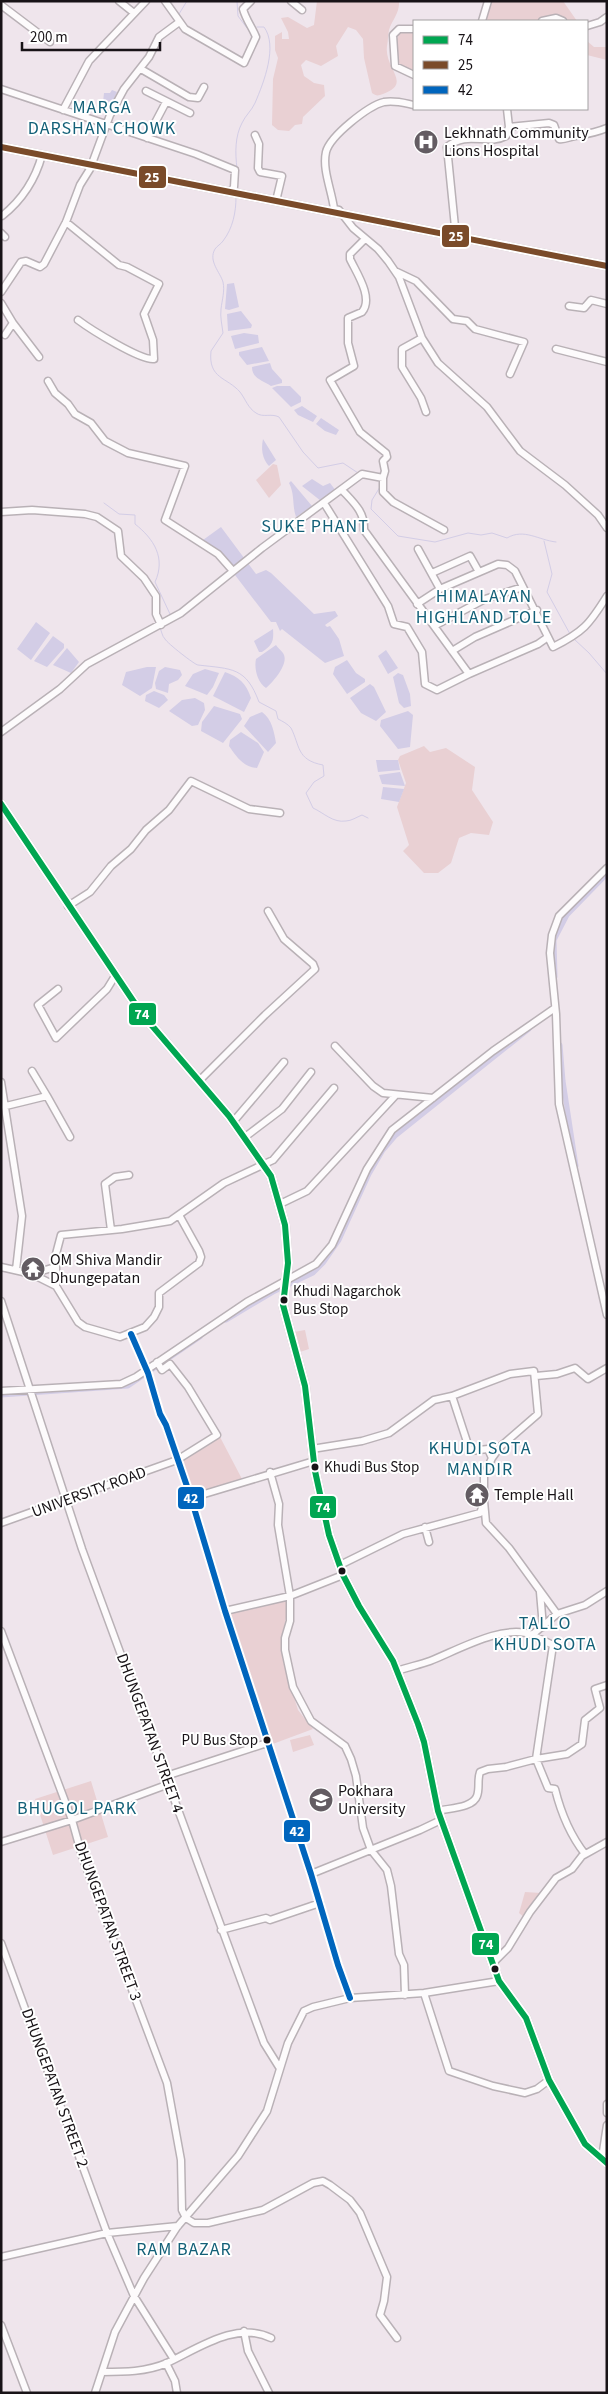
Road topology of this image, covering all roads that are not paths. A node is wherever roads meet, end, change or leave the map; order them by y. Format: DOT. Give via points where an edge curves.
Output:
graph roads {
  1 [pos="120,1"];
  2 [pos="146,1"];
  3 [pos="165,1"];
  4 [pos="251,1"];
  5 [pos="291,1"];
  6 [pos="488,1"];
  7 [pos="1,5"];
  8 [pos="302,10"];
  9 [pos="134,13"];
  10 [pos="607,17"];
  11 [pos="178,20"];
  12 [pos="482,20"];
  13 [pos="547,20"];
  14 [pos="561,20"];
  15 [pos="588,26"];
  16 [pos="413,29"];
  17 [pos="50,42"];
  18 [pos="141,69"];
  19 [pos="413,75"];
  20 [pos="204,87"];
  21 [pos="1,89"];
  22 [pos="146,91"];
  23 [pos="166,102"];
  24 [pos="413,105"];
  25 [pos="63,110"];
  26 [pos="507,110"];
  27 [pos="190,113"];
  28 [pos="104,125"];
  29 [pos="509,127"];
  30 [pos="607,128"];
  31 [pos="254,135"];
  32 [pos="147,138"];
  33 [pos="1,147"];
  34 [pos="42,155"];
  35 [pos="92,164"];
  36 [pos="235,192"];
  37 [pos="276,201"];
  38 [pos="343,215"];
  39 [pos="1,216"];
  40 [pos="66,222"];
  41 [pos="456,237"];
  42 [pos="365,239"];
  43 [pos="607,266"];
  44 [pos="395,271"];
  45 [pos="1,292"];
  46 [pos="1,303"];
  47 [pos="607,304"];
  48 [pos="569,306"];
  49 [pos="78,320"];
  50 [pos="13,324"];
  51 [pos="4,335"];
  52 [pos="422,338"];
  53 [pos="556,349"];
  54 [pos="39,357"];
  55 [pos="607,362"];
  56 [pos="510,374"];
  57 [pos="48,381"];
  58 [pos="426,412"];
  59 [pos="383,478"];
  60 [pos="342,490"];
  61 [pos="324,503"];
  62 [pos="1,512"];
  63 [pos="607,528"];
  64 [pos="444,530"];
  65 [pos="418,549"];
  66 [pos="233,570"];
  67 [pos="480,572"];
  68 [pos="432,573"];
  69 [pos="524,587"];
  70 [pos="440,589"];
  71 [pos="607,596"];
  72 [pos="417,604"];
  73 [pos="536,610"];
  74 [pos="161,625"];
  75 [pos="434,626"];
  76 [pos="548,637"];
  77 [pos="452,651"];
  78 [pos="470,674"];
  79 [pos="1,732"];
  80 [pos="1,804"];
  81 [pos="280,813"];
  82 [pos="607,868"];
  83 [pos="68,906"];
  84 [pos="268,912"];
  85 [pos="115,976"];
  86 [pos="58,989"];
  87 [pos="555,1008"];
  88 [pos="335,1046"];
  89 [pos="284,1062"];
  90 [pos="32,1071"];
  91 [pos="311,1072"];
  92 [pos="200,1080"];
  93 [pos="1,1082"];
  94 [pos="334,1088"];
  95 [pos="47,1096"];
  96 [pos="395,1096"];
  97 [pos="433,1098"];
  98 [pos="6,1106"];
  99 [pos="233,1122"];
  100 [pos="70,1137"];
  101 [pos="245,1137"];
  102 [pos="263,1166"];
  103 [pos="129,1175"];
  104 [pos="280,1204"];
  105 [pos="179,1215"];
  106 [pos="111,1230"];
  107 [pos="1,1267"];
  108 [pos="56,1267"];
  109 [pos="16,1270"];
  110 [pos="32,1274"];
  111 [pos="56,1286"];
  112 [pos="285,1286"];
  113 [pos="1,1301"];
  114 [pos="607,1315"];
  115 [pos="132,1334"];
  116 [pos="157,1362"];
  117 [pos="607,1368"];
  118 [pos="147,1369"];
  119 [pos="538,1375"];
  120 [pos="1,1391"];
  121 [pos="30,1392"];
  122 [pos="452,1396"];
  123 [pos="500,1447"];
  124 [pos="312,1449"];
  125 [pos="488,1449"];
  126 [pos="492,1458"];
  127 [pos="178,1460"];
  128 [pos="314,1461"];
  129 [pos="270,1472"];
  130 [pos="191,1498"];
  131 [pos="66,1500"];
  132 [pos="484,1501"];
  133 [pos="480,1512"];
  134 [pos="486,1518"];
  135 [pos="1,1524"];
  136 [pos="425,1527"];
  137 [pos="429,1542"];
  138 [pos="340,1565"];
  139 [pos="343,1575"];
  140 [pos="540,1591"];
  141 [pos="607,1591"];
  142 [pos="290,1596"];
  143 [pos="224,1611"];
  144 [pos="557,1614"];
  145 [pos="543,1627"];
  146 [pos="1,1631"];
  147 [pos="532,1635"];
  148 [pos="397,1670"];
  149 [pos="607,1684"];
  150 [pos="267,1743"];
  151 [pos="536,1759"];
  152 [pos="166,1776"];
  153 [pos="168,1784"];
  154 [pos="438,1811"];
  155 [pos="72,1820"];
  156 [pos="441,1820"];
  157 [pos="1,1842"];
  158 [pos="607,1842"];
  159 [pos="371,1850"];
  160 [pos="585,1854"];
  161 [pos="311,1874"];
  162 [pos="320,1903"];
  163 [pos="221,1930"];
  164 [pos="1,1943"];
  165 [pos="493,1963"];
  166 [pos="499,1982"];
  167 [pos="424,1993"];
  168 [pos="405,1995"];
  169 [pos="350,1998"];
  170 [pos="279,2067"];
  171 [pos="548,2080"];
  172 [pos="607,2104"];
  173 [pos="607,2113"];
  174 [pos="607,2125"];
  175 [pos="604,2161"];
  176 [pos="186,2218"];
  177 [pos="178,2226"];
  178 [pos="107,2233"];
  179 [pos="1,2256"];
  180 [pos="134,2296"];
  181 [pos="1,2325"];
  182 [pos="244,2331"];
  183 [pos="271,2338"];
  184 [pos="397,2338"];
  185 [pos="173,2358"];
  186 [pos="166,2363"];
  187 [pos="102,2372"];
  188 [pos="27,2393"];
  189 [pos="95,2393"];
  190 [pos="177,2393"];
  191 [pos="269,2393"];
  1 -- 9 [label="street"];
  2 -- 9 [label="street"];
  3 -- 11 [label="street"];
  4 -- 11 [label="street" via="243,9 256,37 244,63 195,37"];
  5 -- 8 [label="street"];
  6 -- 12 [label="street"];
  7 -- 17 [label="street"];
  9 -- 25 [label="street" via="90,61"];
  10 -- 15 [label="street"];
  11 -- 18 [label="street" via="159,37"];
  13 -- 14 [label="street"];
  16 -- 19 [label="street" via="399,29 393,36 395,66"];
  18 -- 20 [label="street" via="189,98 198,98"];
  18 -- 28 [label="street" via="126,86"];
  21 -- 25 [label="street"];
  22 -- 23 [label="street"];
  23 -- 27 [label="street"];
  23 -- 32 [label="street"];
  24 -- 38 [label="street" via="395,101 381,103 331,140 325,163 334,209"];
  25 -- 28 [label="street"];
  26 -- 29 [label="street"];
  28 -- 32 [label="street"];
  28 -- 35 [label="street"];
  29 -- 30 [label="street" via="549,123 554,125 559,139 564,140 592,135"];
  29 -- 41 [label="street" via="506,136 499,140 475,138 453,142 447,147"];
  31 -- 37 [label="street" via="260,148 260,172 282,176"];
  32 -- 36 [label="street" via="235,170"];
  33 -- 34 [label="main road"];
  34 -- 35 [label="main road"];
  34 -- 39 [label="street" via="21,200"];
  35 -- 36 [label="main road"];
  35 -- 40 [label="street"];
  36 -- 37 [label="main road"];
  37 -- 38 [label="main road"];
  38 -- 41 [label="main road"];
  38 -- 42 [label="street"];
  40 -- 45 [label="street" via="42,266 21,262"];
  40 -- 49 [label="street" via="119,265 159,284 144,314 152,333 154,359 137,355"];
  41 -- 43 [label="main road"];
  42 -- 44 [label="street" via="378,249"];
  42 -- 59 [label="street" via="350,254 366,302 362,312 348,318 348,343 354,366 330,380 360,432 386,453"];
  44 -- 52 [label="street"];
  44 -- 56 [label="street" via="416,281 453,319 524,342"];
  46 -- 50 [label="street"];
  47 -- 48 [label="street" via="591,300 584,308"];
  50 -- 51 [label="street"];
  50 -- 54 [label="street"];
  52 -- 58 [label="street" via="402,349 402,367"];
  52 -- 63 [label="street" via="438,363 487,407 520,451 598,515"];
  53 -- 55 [label="street"];
  57 -- 66 [label="street" via="55,393 75,414 91,423 105,441 128,453 185,466 165,520 218,554"];
  59 -- 60 [label="street" via="360,476"];
  59 -- 64 [label="street" via="383,492 393,502"];
  60 -- 61 [label="street"];
  60 -- 72 [label="street" via="360,510 364,530"];
  61 -- 66 [label="street"];
  61 -- 78 [label="street" via="388,606 394,624 407,627 422,652 426,684 437,690"];
  62 -- 74 [label="street" via="32,510 97,517 118,531 121,556 144,578 156,596 156,614"];
  65 -- 68 [label="street"];
  66 -- 74 [label="street" via="181,613"];
  67 -- 68 [label="street" via="470,556"];
  67 -- 69 [label="street" via="498,564 507,565 515,570"];
  67 -- 70 [label="street"];
  68 -- 70 [label="street"];
  69 -- 73 [label="street"];
  69 -- 75 [label="street" via="485,599"];
  70 -- 72 [label="street"];
  71 -- 76 [label="street" via="590,624 572,637 553,647"];
  72 -- 75 [label="street"];
  73 -- 76 [label="street"];
  73 -- 77 [label="street" via="475,636"];
  74 -- 79 [label="street" via="87,664 53,695"];
  75 -- 77 [label="street"];
  76 -- 78 [label="street"];
  77 -- 78 [label="street"];
  80 -- 83 [label="main road"];
  81 -- 83 [label="street" via="249,809 191,781 169,810 110,866 90,892"];
  82 -- 87 [label="street" via="559,916 550,953"];
  83 -- 85 [label="main road"];
  84 -- 92 [label="street" via="284,939 315,969"];
  85 -- 86 [label="street" via="107,989 56,1038 38,1005"];
  85 -- 92 [label="main road" via="142,1014"];
  87 -- 97 [label="street"];
  87 -- 114 [label="street" via="559,1104"];
  88 -- 96 [label="street" via="373,1086"];
  89 -- 99 [label="street"];
  90 -- 95 [label="street"];
  91 -- 101 [label="street" via="282,1109"];
  92 -- 99 [label="main road"];
  93 -- 98 [label="street"];
  94 -- 102 [label="street" via="273,1160"];
  95 -- 98 [label="street"];
  95 -- 100 [label="street"];
  96 -- 97 [label="street"];
  96 -- 104 [label="street" via="307,1191"];
  97 -- 112 [label="street" via="392,1130 381,1144 325,1255"];
  98 -- 109 [label="street" via="22,1216"];
  99 -- 101 [label="main road"];
  101 -- 102 [label="main road"];
  102 -- 104 [label="main road" via="271,1176"];
  102 -- 105 [label="street" via="224,1183"];
  103 -- 106 [label="street" via="115,1177 105,1184"];
  104 -- 112 [label="main road" via="288,1263"];
  105 -- 106 [label="street" via="170,1221"];
  105 -- 115 [label="street" via="199,1251 199,1263 160,1293 154,1317"];
  106 -- 108 [label="street" via="61,1235"];
  107 -- 109 [label="street"];
  108 -- 110 [label="street"];
  108 -- 111 [label="street"];
  109 -- 110 [label="street"];
  110 -- 111 [label="street"];
  111 -- 115 [label="street" via="85,1327 120,1337"];
  112 -- 116 [label="street" via="246,1302"];
  112 -- 124 [label="main road" via="283,1305 305,1386"];
  113 -- 121 [label="street, DHUNGEPATAN STREET 4"];
  115 -- 118 [label="street"];
  116 -- 118 [label="street"];
  116 -- 127 [label="street, UNIVERSITY ROAD" via="162,1370 170,1364 217,1435"];
  117 -- 119 [label="street" via="588,1379 576,1368"];
  118 -- 121 [label="street" via="114,1385"];
  118 -- 127 [label="street"];
  119 -- 122 [label="street" via="534,1370 510,1374"];
  119 -- 123 [label="street" via="538,1414"];
  120 -- 121 [label="street"];
  121 -- 131 [label="street, DHUNGEPATAN STREET 4"];
  122 -- 124 [label="street" via="434,1400 389,1433"];
  122 -- 125 [label="street" via="470,1451"];
  123 -- 125 [label="street"];
  123 -- 126 [label="street"];
  124 -- 128 [label="main road"];
  125 -- 126 [label="street"];
  126 -- 132 [label="street" via="484,1476"];
  127 -- 130 [label="street"];
  127 -- 131 [label="street, UNIVERSITY ROAD"];
  128 -- 129 [label="street"];
  128 -- 138 [label="main road" via="329,1535"];
  129 -- 130 [label="street"];
  129 -- 142 [label="street" via="279,1504 278,1525"];
  130 -- 143 [label="street"];
  131 -- 135 [label="street, UNIVERSITY ROAD"];
  131 -- 152 [label="street, DHUNGEPATAN STREET 4"];
  132 -- 133 [label="street"];
  132 -- 134 [label="street"];
  133 -- 134 [label="street"];
  133 -- 136 [label="street"];
  134 -- 140 [label="street" via="486,1523"];
  136 -- 137 [label="street"];
  136 -- 138 [label="street" via="387,1541"];
  138 -- 139 [label="main road"];
  139 -- 142 [label="street"];
  139 -- 148 [label="main road"];
  140 -- 144 [label="street"];
  140 -- 145 [label="street"];
  141 -- 144 [label="street" via="585,1605"];
  142 -- 143 [label="street"];
  142 -- 159 [label="street" via="285,1650 293,1687 311,1721 345,1746 356,1776 363,1828"];
  143 -- 150 [label="street"];
  144 -- 145 [label="street"];
  145 -- 147 [label="street"];
  146 -- 155 [label="street, DHUNGEPATAN STREET 3"];
  147 -- 148 [label="street" via="525,1632 486,1637"];
  147 -- 151 [label="street" via="553,1645"];
  148 -- 154 [label="main road" via="424,1742"];
  149 -- 151 [label="street" via="595,1690 600,1708 585,1720 582,1744 567,1754"];
  150 -- 152 [label="street"];
  150 -- 161 [label="street"];
  151 -- 154 [label="street" via="480,1772 477,1797 472,1803"];
  151 -- 160 [label="street" via="548,1788 555,1790 571,1833"];
  152 -- 153 [label="street, DHUNGEPATAN STREET 4"];
  153 -- 155 [label="street"];
  153 -- 163 [label="street, DHUNGEPATAN STREET 4"];
  154 -- 156 [label="main road"];
  155 -- 157 [label="street"];
  155 -- 176 [label="street, DHUNGEPATAN STREET 3" via="82,1856 167,2083 181,2160 182,2210"];
  156 -- 159 [label="street"];
  156 -- 165 [label="main road"];
  158 -- 160 [label="street"];
  159 -- 161 [label="street"];
  159 -- 168 [label="street" via="387,1870 391,1886 399,1954 404,1965"];
  160 -- 165 [label="street" via="572,1869 556,1878 508,1948"];
  161 -- 162 [label="street"];
  162 -- 163 [label="street" via="270,1920 266,1918"];
  162 -- 169 [label="street"];
  163 -- 170 [label="street, DHUNGEPATAN STREET 4" via="264,2043"];
  164 -- 178 [label="street, DHUNGEPATAN STREET 2"];
  165 -- 166 [label="main road"];
  166 -- 167 [label="street"];
  166 -- 171 [label="main road" via="526,2018"];
  167 -- 168 [label="street"];
  167 -- 171 [label="street" via="450,2071 525,2093"];
  168 -- 169 [label="street"];
  169 -- 170 [label="street" via="304,2011"];
  170 -- 176 [label="street" via="268,2111 238,2156"];
  171 -- 175 [label="main road" via="585,2144"];
  172 -- 173 [label="street"];
  174 -- 175 [label="street"];
  176 -- 177 [label="street"];
  176 -- 184 [label="street" via="194,2224 208,2223 264,2210 313,2183 330,2184 360,2213 387,2277 380,2314"];
  177 -- 178 [label="street"];
  177 -- 180 [label="street"];
  178 -- 179 [label="street"];
  178 -- 180 [label="street, DHUNGEPATAN STREET 2"];
  180 -- 185 [label="street, DHUNGEPATAN STREET 2"];
  180 -- 187 [label="street" via="118,2326"];
  181 -- 188 [label="street"];
  182 -- 183 [label="street" via="260,2332"];
  182 -- 185 [label="street"];
  182 -- 191 [label="street" via="248,2351"];
  185 -- 186 [label="street"];
  186 -- 187 [label="street" via="142,2371"];
  186 -- 190 [label="street"];
  187 -- 189 [label="street"];
}
